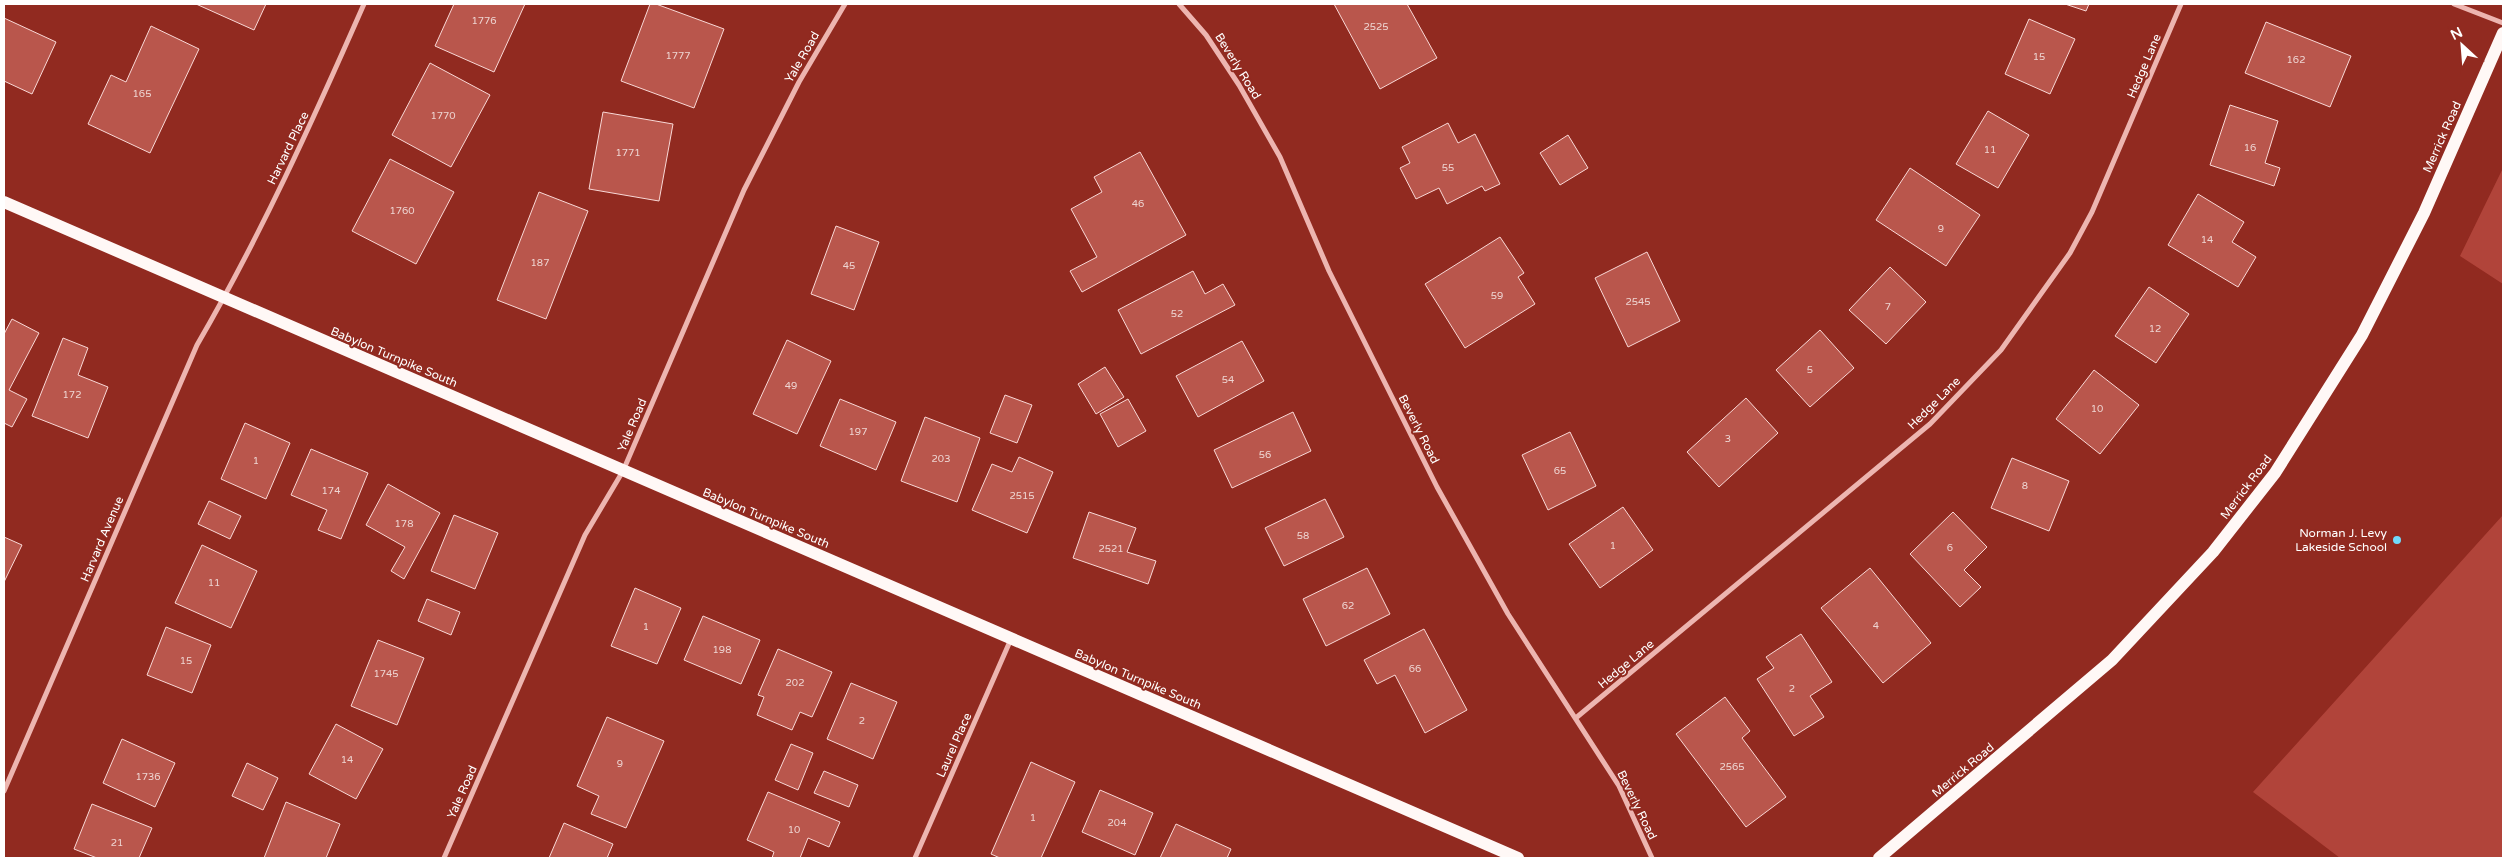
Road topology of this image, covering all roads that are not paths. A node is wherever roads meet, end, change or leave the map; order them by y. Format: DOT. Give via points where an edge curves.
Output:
graph roads {
  1 [pos="364,4"];
  2 [pos="845,4"];
  3 [pos="1179,4"];
  4 [pos="2181,4"];
  5 [pos="2454,4"];
  6 [pos="2503,23"];
  7 [pos="2503,33"];
  8 [pos="4,202"];
  9 [pos="224,298"];
  10 [pos="623,471"];
  11 [pos="1011,639"];
  12 [pos="1577,717"];
  13 [pos="4,792"];
  14 [pos="444,858"];
  15 [pos="915,858"];
  16 [pos="1518,858"];
  17 [pos="1652,858"];
  18 [pos="1879,858"];
  1 -- 9 [label="street, Harvard Place" via="303,143"];
  2 -- 10 [label="street, Yale Road" via="799,82 744,190"];
  3 -- 12 [label="street, Beverly Road" via="1206,35 1280,156 1329,271 1437,487 1508,614"];
  4 -- 12 [label="street, Hedge Lane" via="2092,212 2070,253 2001,350 1930,424"];
  5 -- 6 [label="street"];
  7 -- 18 [label="main road, Merrick Road" via="2424,213 2362,335 2275,473 2213,552 2112,660"];
  8 -- 9 [label="main road, Babylon Turnpike South"];
  9 -- 10 [label="main road, Babylon Turnpike South"];
  9 -- 13 [label="street, Harvard Avenue" via="197,345"];
  10 -- 11 [label="main road, Babylon Turnpike South"];
  10 -- 14 [label="street, Yale Road" via="585,535"];
  11 -- 15 [label="street, Laurel Place"];
  11 -- 16 [label="main road, Babylon Turnpike South"];
  12 -- 17 [label="street, Beverly Road" via="1619,786"];
}
